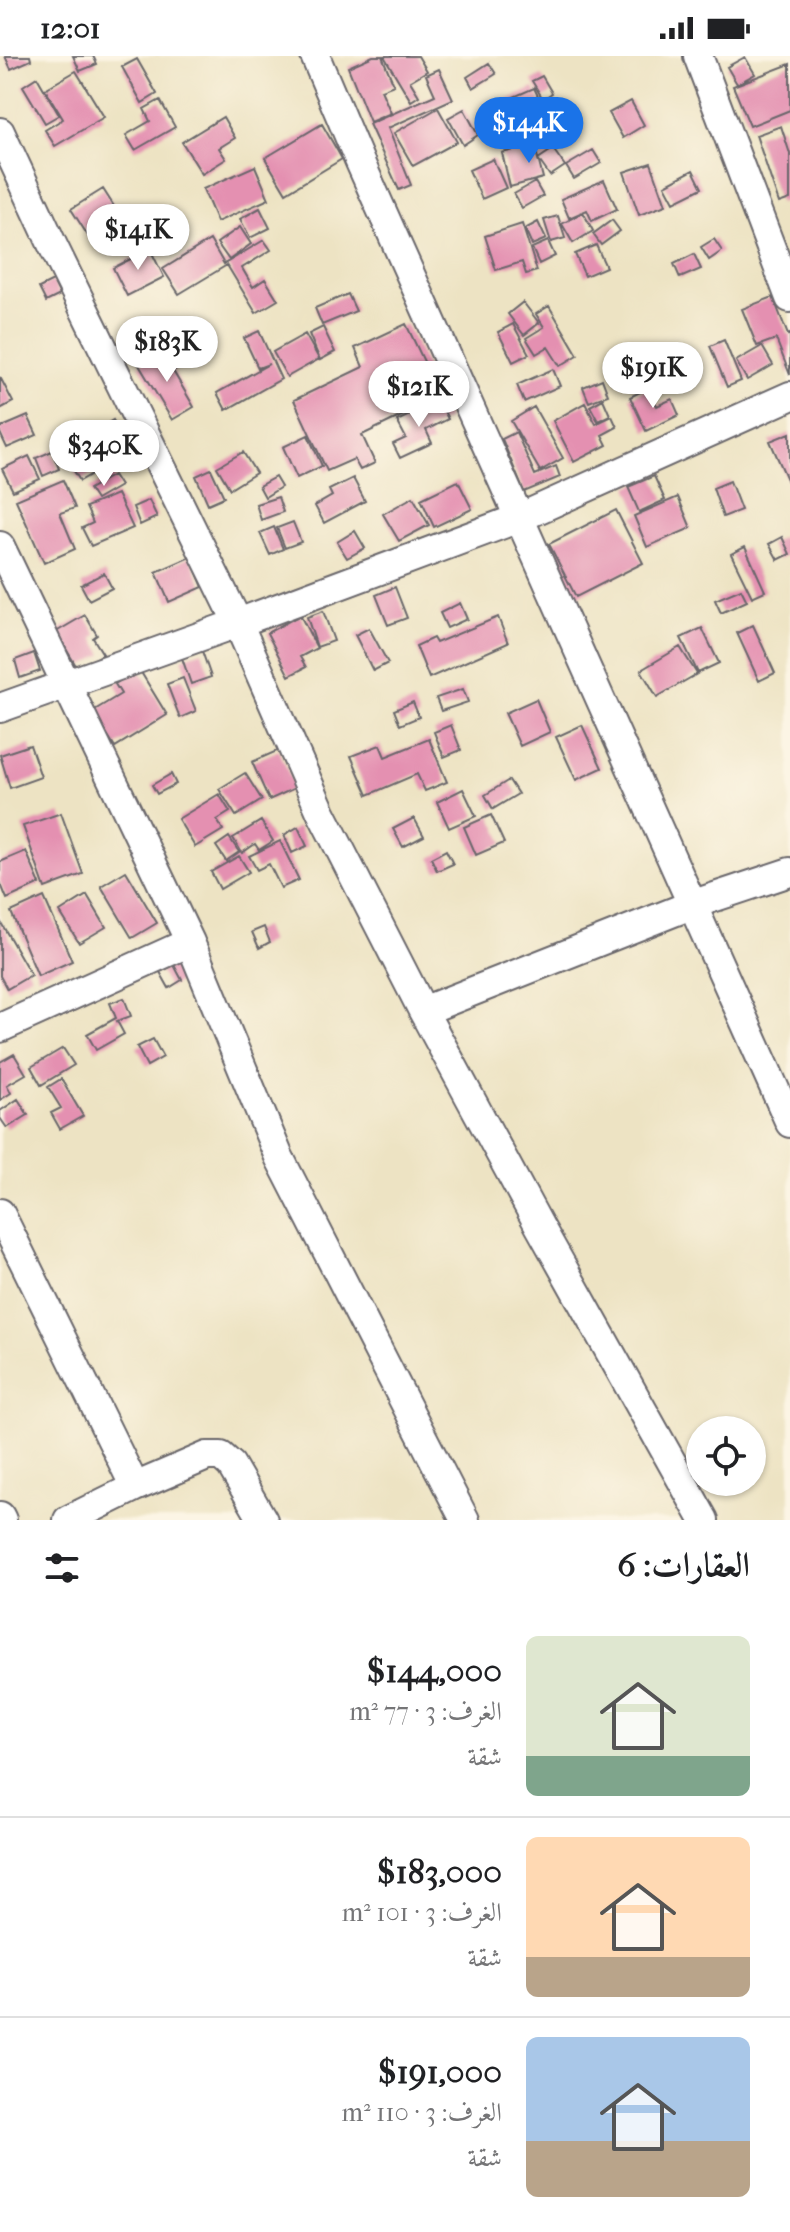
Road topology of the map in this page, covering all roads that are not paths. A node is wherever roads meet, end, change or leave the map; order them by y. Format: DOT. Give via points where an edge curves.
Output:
graph roads {
  1 [pos="315,56"];
  2 [pos="698,56"];
  3 [pos="0,132"];
  4 [pos="790,298"];
  5 [pos="790,396"];
  6 [pos="519,518"];
  7 [pos="0,546"];
  8 [pos="238,623"];
  9 [pos="66,683"];
  10 [pos="0,708"];
  11 [pos="790,872"];
  12 [pos="691,905"];
  13 [pos="190,942"];
  14 [pos="423,1011"];
  15 [pos="0,1028"];
  16 [pos="790,1123"];
  17 [pos="0,1213"];
  18 [pos="135,1487"];
  19 [pos="68,1520"];
  20 [pos="263,1520"];
  21 [pos="465,1520"];
  22 [pos="704,1520"];
  1 -- 6 [label="street"];
  2 -- 4 [label="street"];
  3 -- 8 [label="street"];
  5 -- 6 [label="street"];
  6 -- 8 [label="street"];
  6 -- 12 [label="street"];
  7 -- 9 [label="street"];
  8 -- 9 [label="street"];
  8 -- 14 [label="street" via="321,812"];
  9 -- 10 [label="street"];
  9 -- 13 [label="street"];
  11 -- 12 [label="street"];
  12 -- 14 [label="street"];
  12 -- 16 [label="street"];
  13 -- 15 [label="street"];
  13 -- 21 [label="street" via="279,1157"];
  14 -- 22 [label="street"];
  17 -- 18 [label="street"];
  18 -- 19 [label="street"];
  18 -- 20 [label="street" via="207,1456 221,1456"];
}
